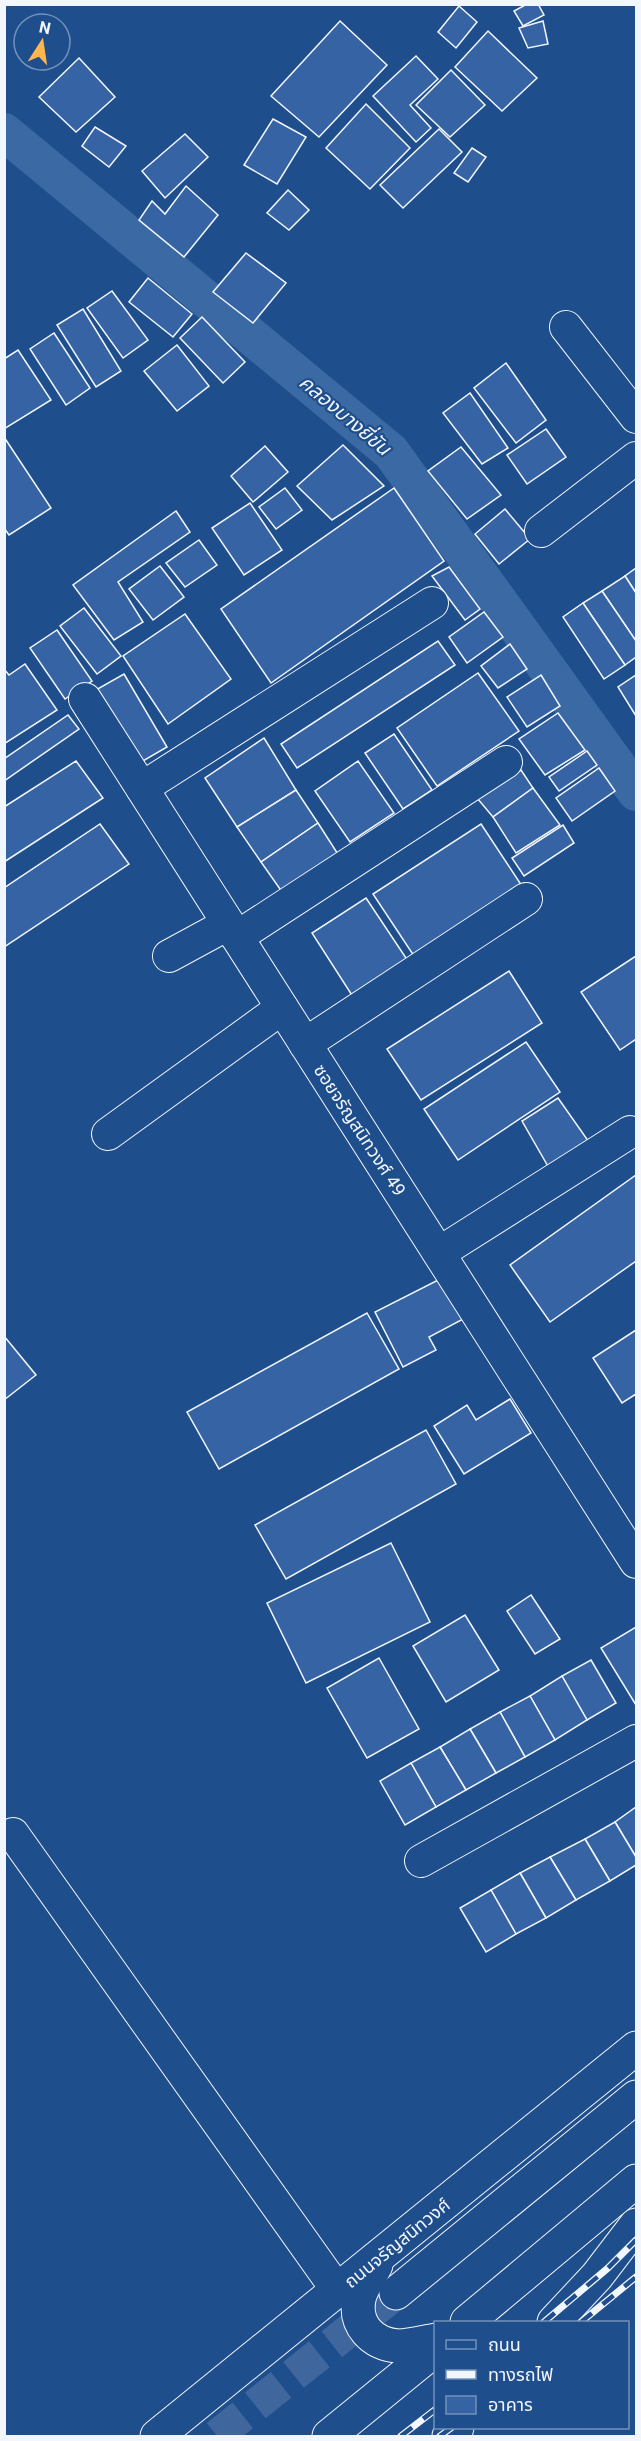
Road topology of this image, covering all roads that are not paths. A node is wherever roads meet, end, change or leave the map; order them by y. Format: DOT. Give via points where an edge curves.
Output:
graph roads {
  1 [pos="566,327"];
  2 [pos="636,417"];
  3 [pos="636,458"];
  4 [pos="541,531"];
  5 [pos="432,603"];
  6 [pos="84,699"];
  7 [pos="506,762"];
  8 [pos="142,788"];
  9 [pos="526,899"];
  10 [pos="232,930"];
  11 [pos="169,956"];
  12 [pos="282,1008"];
  13 [pos="305,1044"];
  14 [pos="630,1132"];
  15 [pos="108,1134"];
  16 [pos="439,1252"];
  17 [pos="636,1562"];
  18 [pos="636,1741"];
  19 [pos="13,1834"];
  20 [pos="421,1861"];
  21 [pos="636,2048"];
  22 [pos="636,2097"];
  23 [pos="636,2181"];
  24 [pos="636,2225"];
  25 [pos="381,2256"];
  26 [pos="338,2291"];
  27 [pos="396,2293"];
  28 [pos="468,2321"];
  29 [pos="555,2321"];
  30 [pos="434,2340"];
  31 [pos="434,2350"];
  32 [pos="157,2436"];
  33 [pos="329,2436"];
  1 -- 2 [label="street"];
  3 -- 4 [label="street"];
  5 -- 8 [label="street"];
  6 -- 8 [label="street, ซอยจรัญสนิทวงศ์ 49"];
  7 -- 10 [label="street"];
  8 -- 10 [label="street, ซอยจรัญสนิทวงศ์ 49"];
  9 -- 13 [label="street"];
  10 -- 11 [label="street"];
  10 -- 12 [label="street, ซอยจรัญสนิทวงศ์ 49"];
  12 -- 13 [label="street, ซอยจรัญสนิทวงศ์ 49"];
  12 -- 15 [label="street"];
  13 -- 16 [label="street, ซอยจรัญสนิทวงศ์ 49"];
  14 -- 16 [label="street"];
  16 -- 17 [label="street, ซอยจรัญสนิทวงศ์ 49"];
  18 -- 20 [label="street"];
  19 -- 26 [label="street"];
  21 -- 25 [label="main road, ถนนจรัญสนิทวงศ์"];
  22 -- 27 [label="main road, ถนนจรัญสนิทวงศ์"];
  23 -- 28 [label="main road"];
  24 -- 29 [label="main road" via="597,2276"];
  25 -- 26 [label="main road, ถนนจรัญสนิทวงศ์"];
  25 -- 30 [label="main road" via="359,2297 358,2314 365,2331 378,2341 399,2346"];
  26 -- 32 [label="main road, ถนนจรัญสนิทวงศ์"];
  31 -- 33 [label="main road"];
}
